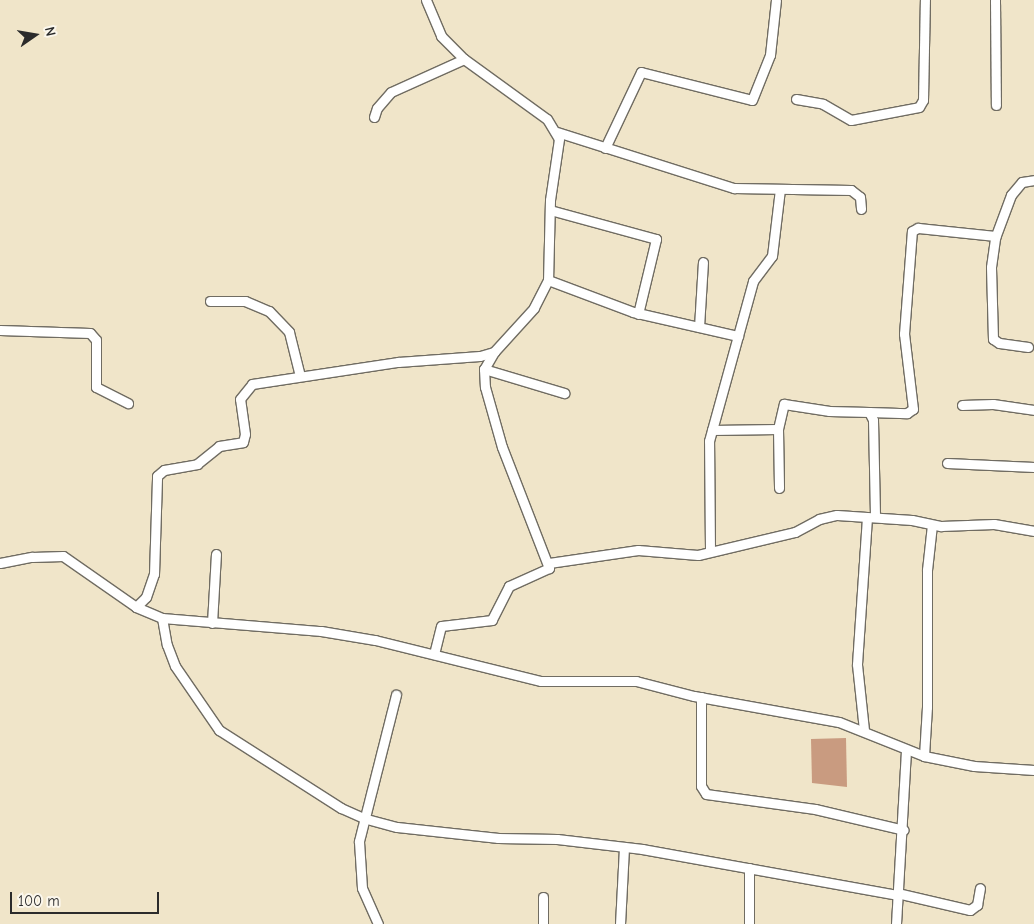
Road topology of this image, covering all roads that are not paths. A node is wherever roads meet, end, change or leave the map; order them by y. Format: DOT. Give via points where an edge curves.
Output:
graph roads {
  1 [pos="426,0"];
  2 [pos="776,0"];
  3 [pos="926,0"];
  4 [pos="995,0"];
  5 [pos="464,59"];
  6 [pos="796,99"];
  7 [pos="996,105"];
  8 [pos="374,117"];
  9 [pos="557,132"];
  10 [pos="605,148"];
  11 [pos="1034,180"];
  12 [pos="780,189"];
  13 [pos="861,209"];
  14 [pos="550,210"];
  15 [pos="996,236"];
  16 [pos="703,262"];
  17 [pos="548,280"];
  18 [pos="210,301"];
  19 [pos="638,314"];
  20 [pos="699,327"];
  21 [pos="0,330"];
  22 [pos="738,336"];
  23 [pos="1028,347"];
  24 [pos="494,352"];
  25 [pos="484,369"];
  26 [pos="300,376"];
  27 [pos="564,393"];
  28 [pos="128,403"];
  29 [pos="962,405"];
  30 [pos="1034,410"];
  31 [pos="869,412"];
  32 [pos="778,429"];
  33 [pos="712,430"];
  34 [pos="947,463"];
  35 [pos="1034,466"];
  36 [pos="779,488"];
  37 [pos="871,517"];
  38 [pos="932,525"];
  39 [pos="1034,531"];
  40 [pos="710,550"];
  41 [pos="216,554"];
  42 [pos="0,563"];
  43 [pos="549,563"];
  44 [pos="136,607"];
  45 [pos="162,618"];
  46 [pos="212,623"];
  47 [pos="434,654"];
  48 [pos="396,695"];
  49 [pos="701,697"];
  50 [pos="864,730"];
  51 [pos="906,750"];
  52 [pos="924,756"];
  53 [pos="1034,770"];
  54 [pos="363,818"];
  55 [pos="904,830"];
  56 [pos="624,847"];
  57 [pos="749,868"];
  58 [pos="980,888"];
  59 [pos="897,894"];
  60 [pos="543,897"];
  61 [pos="378,924"];
  62 [pos="543,924"];
  63 [pos="620,924"];
  64 [pos="749,924"];
  65 [pos="896,924"];
  1 -- 5 [label="street" via="441,36"];
  2 -- 10 [label="street" via="770,55 752,100 641,72"];
  3 -- 6 [label="street" via="922,100 919,107 851,120 823,104"];
  4 -- 7 [label="street"];
  5 -- 8 [label="street" via="392,92 377,108"];
  5 -- 9 [label="street" via="541,115"];
  9 -- 10 [label="street"];
  9 -- 14 [label="street" via="559,148"];
  10 -- 12 [label="street" via="717,184"];
  11 -- 15 [label="street" via="1015,187"];
  12 -- 13 [label="street" via="851,190 860,198"];
  12 -- 22 [label="street" via="772,256 753,281"];
  14 -- 17 [label="street"];
  14 -- 19 [label="street" via="656,239"];
  15 -- 23 [label="street" via="991,267 993,339 999,343"];
  15 -- 31 [label="street" via="918,228 912,231 904,334 913,410 907,413"];
  16 -- 20 [label="street"];
  17 -- 19 [label="street"];
  17 -- 24 [label="street" via="534,308"];
  18 -- 26 [label="street" via="245,301 270,311 289,332"];
  19 -- 20 [label="street"];
  20 -- 22 [label="street"];
  21 -- 28 [label="street" via="90,333 96,340 96,387"];
  22 -- 33 [label="street"];
  24 -- 25 [label="street"];
  24 -- 26 [label="street"];
  25 -- 27 [label="street"];
  25 -- 43 [label="street" via="485,388 502,447"];
  26 -- 44 [label="street" via="258,382 244,390 239,410 245,434 243,442 220,446 197,464 160,472 155,482 154,574 146,597"];
  29 -- 30 [label="street" via="993,404"];
  31 -- 32 [label="street" via="829,411 784,404"];
  31 -- 37 [label="street" via="873,420"];
  32 -- 33 [label="street"];
  32 -- 36 [label="street"];
  33 -- 40 [label="street" via="708,455"];
  34 -- 35 [label="street"];
  37 -- 38 [label="street"];
  37 -- 40 [label="street" via="827,516 795,532"];
  37 -- 50 [label="street" via="856,664"];
  38 -- 39 [label="street" via="994,524"];
  38 -- 52 [label="street" via="927,570"];
  40 -- 43 [label="street" via="691,556 620,551"];
  41 -- 46 [label="street"];
  42 -- 44 [label="street" via="63,556"];
  43 -- 47 [label="street" via="546,572 509,586 492,620 441,626"];
  44 -- 45 [label="street"];
  45 -- 46 [label="street"];
  45 -- 54 [label="street" via="172,661 209,720 219,730"];
  46 -- 47 [label="street" via="321,631"];
  47 -- 49 [label="street" via="527,678 623,680"];
  48 -- 54 [label="street"];
  49 -- 50 [label="street"];
  49 -- 55 [label="street" via="701,786 706,794 815,809"];
  50 -- 51 [label="street"];
  51 -- 52 [label="street"];
  51 -- 55 [label="street"];
  52 -- 53 [label="street" via="974,766"];
  54 -- 56 [label="street" via="397,827"];
  54 -- 61 [label="street" via="358,847 362,888"];
  55 -- 59 [label="street"];
  56 -- 57 [label="street"];
  56 -- 63 [label="street"];
  57 -- 59 [label="street"];
  57 -- 64 [label="street"];
  58 -- 59 [label="street" via="977,906 970,910"];
  59 -- 65 [label="street"];
  60 -- 62 [label="street"];
}
